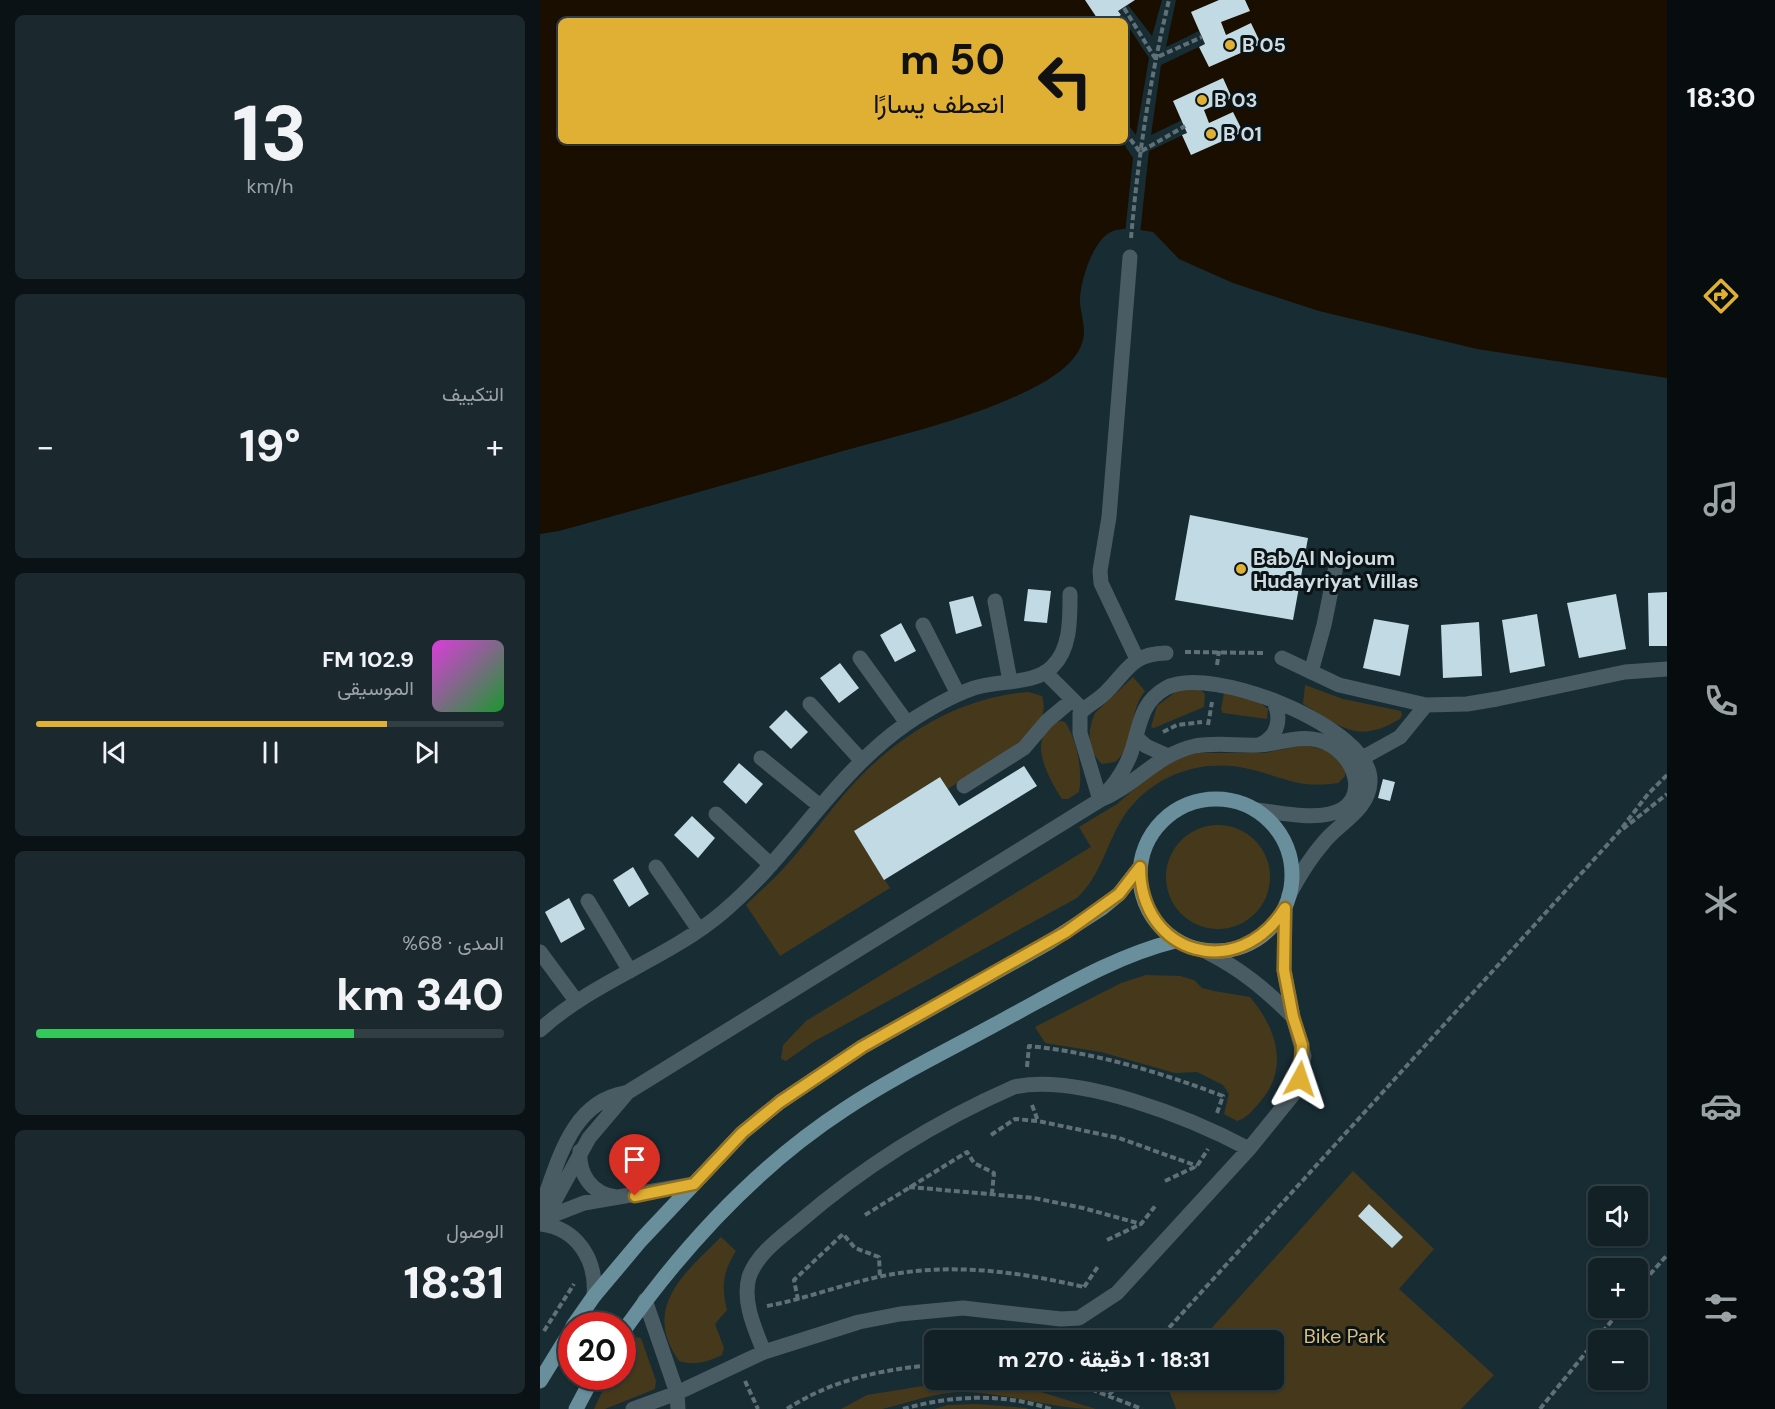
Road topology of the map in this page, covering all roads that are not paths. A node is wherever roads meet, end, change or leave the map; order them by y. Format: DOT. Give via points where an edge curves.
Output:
graph roads {
  1 [pos="1130,257"];
  2 [pos="1337,561"];
  3 [pos="1070,594"];
  4 [pos="994,601"];
  5 [pos="923,625"];
  6 [pos="1166,653"];
  7 [pos="860,658"];
  8 [pos="1282,658"];
  9 [pos="1137,659"];
  10 [pos="1667,669"];
  11 [pos="1046,672"];
  12 [pos="1311,672"];
  13 [pos="1010,681"];
  14 [pos="958,694"];
  15 [pos="1273,700"];
  16 [pos="810,704"];
  17 [pos="1078,705"];
  18 [pos="1426,705"];
  19 [pos="907,723"];
  20 [pos="1136,737"];
  21 [pos="1260,745"];
  22 [pos="1168,756"];
  23 [pos="1364,757"];
  24 [pos="761,758"];
  25 [pos="861,760"];
  26 [pos="964,786"];
  27 [pos="1100,800"];
  28 [pos="820,806"];
  29 [pos="1256,810"];
  30 [pos="716,813"];
  31 [pos="771,865"];
  32 [pos="656,867"];
  33 [pos="1140,867"];
  34 [pos="588,901"];
  35 [pos="1287,901"];
  36 [pos="699,930"];
  37 [pos="1175,941"];
  38 [pos="540,952"];
  39 [pos="1207,952"];
  40 [pos="630,971"];
  41 [pos="577,1002"];
  42 [pos="1293,1017"];
  43 [pos="540,1030"];
  44 [pos="627,1092"];
  45 [pos="1249,1149"];
  46 [pos="580,1151"];
  47 [pos="694,1184"];
  48 [pos="619,1198"];
  49 [pos="540,1210"];
  50 [pos="540,1221"];
  51 [pos="594,1296"];
  52 [pos="645,1300"];
  53 [pos="583,1312"];
  54 [pos="636,1313"];
  55 [pos="558,1351"];
  56 [pos="764,1352"];
  57 [pos="540,1381"];
  58 [pos="586,1390"];
  59 [pos="677,1393"];
  60 [pos="576,1409"];
  61 [pos="633,1409"];
  62 [pos="678,1409"];
  1 -- 9 [label="lane" via="1109,517 1100,571 1101,583"];
  2 -- 12 [label="lane"];
  3 -- 11 [label="lane" via="1070,623 1062,654"];
  4 -- 13 [label="lane"];
  5 -- 14 [label="lane"];
  6 -- 9 [label="lane"];
  7 -- 19 [label="lane"];
  8 -- 12 [label="lane"];
  9 -- 17 [label="lane" via="1110,689"];
  10 -- 18 [label="lane" via="1625,672 1467,704"];
  11 -- 13 [label="lane"];
  11 -- 17 [label="lane"];
  12 -- 18 [label="lane" via="1339,685"];
  13 -- 14 [label="lane"];
  14 -- 19 [label="lane"];
  15 -- 20 [label="lane" via="1215,682 1179,682 1149,703 1137,725"];
  15 -- 21 [label="lane" via="1277,727"];
  15 -- 23 [label="lane" via="1343,737"];
  16 -- 25 [label="lane"];
  17 -- 26 [label="lane" via="1047,721 1024,748"];
  17 -- 27 [label="lane" via="1080,733"];
  18 -- 23 [label="lane" via="1400,737"];
  19 -- 25 [label="lane"];
  20 -- 22 [label="lane"];
  20 -- 27 [label="lane" via="1126,765"];
  21 -- 22 [label="lane" via="1206,744"];
  21 -- 29 [label="lane" via="1307,738 1328,743 1351,763 1356,781 1346,805 1330,814"];
  22 -- 27 [label="lane" via="1121,790"];
  23 -- 35 [label="lane" via="1370,784 1365,801 1326,838"];
  24 -- 28 [label="lane"];
  25 -- 28 [label="lane"];
  27 -- 44 [label="lane"];
  28 -- 31 [label="lane"];
  29 -- 33 [label="main road" via="1240,802 1206,799 1174,810 1150,835"];
  29 -- 35 [label="main road" via="1284,840 1292,867"];
  30 -- 31 [label="lane"];
  31 -- 36 [label="lane" via="741,897"];
  32 -- 36 [label="lane"];
  33 -- 37 [label="main road" via="1144,901 1162,930"];
  33 -- 47 [label="main road" via="1119,894 1075,926 862,1047 780,1102 742,1133"];
  34 -- 40 [label="lane"];
  35 -- 39 [label="main road" via="1276,922 1253,942 1223,952"];
  35 -- 42 [label="lane" via="1284,970"];
  36 -- 40 [label="lane"];
  37 -- 39 [label="main road"];
  37 -- 52 [label="main road" via="1093,972 843,1110 754,1180 690,1244"];
  38 -- 41 [label="lane"];
  39 -- 42 [label="lane" via="1239,969"];
  40 -- 41 [label="lane"];
  41 -- 43 [label="lane"];
  42 -- 45 [label="lane" via="1304,1056 1298,1085"];
  44 -- 46 [label="lane"];
  44 -- 49 [label="lane" via="605,1099 579,1120 567,1140"];
  45 -- 56 [label="lane" via="1117,1293 1079,1318 963,1308 900,1314 859,1322"];
  45 -- 56 [label="lane" via="1217,1132 1110,1095 1054,1085 1014,1087 909,1139 829,1195 755,1264 747,1289 749,1310"];
  46 -- 48 [label="lane" via="582,1170 592,1187"];
  46 -- 50 [label="lane"];
  47 -- 48 [label="lane"];
  47 -- 51 [label="main road"];
  48 -- 50 [label="lane" via="567,1208"];
  50 -- 51 [label="lane" via="568,1234 585,1251 593,1272"];
  51 -- 53 [label="main road"];
  52 -- 54 [label="main road"];
  52 -- 59 [label="lane"];
  55 -- 57 [label="main road"];
  56 -- 59 [label="lane"];
  58 -- 60 [label="main road"];
  59 -- 61 [label="lane"];
  59 -- 62 [label="lane"];
}
